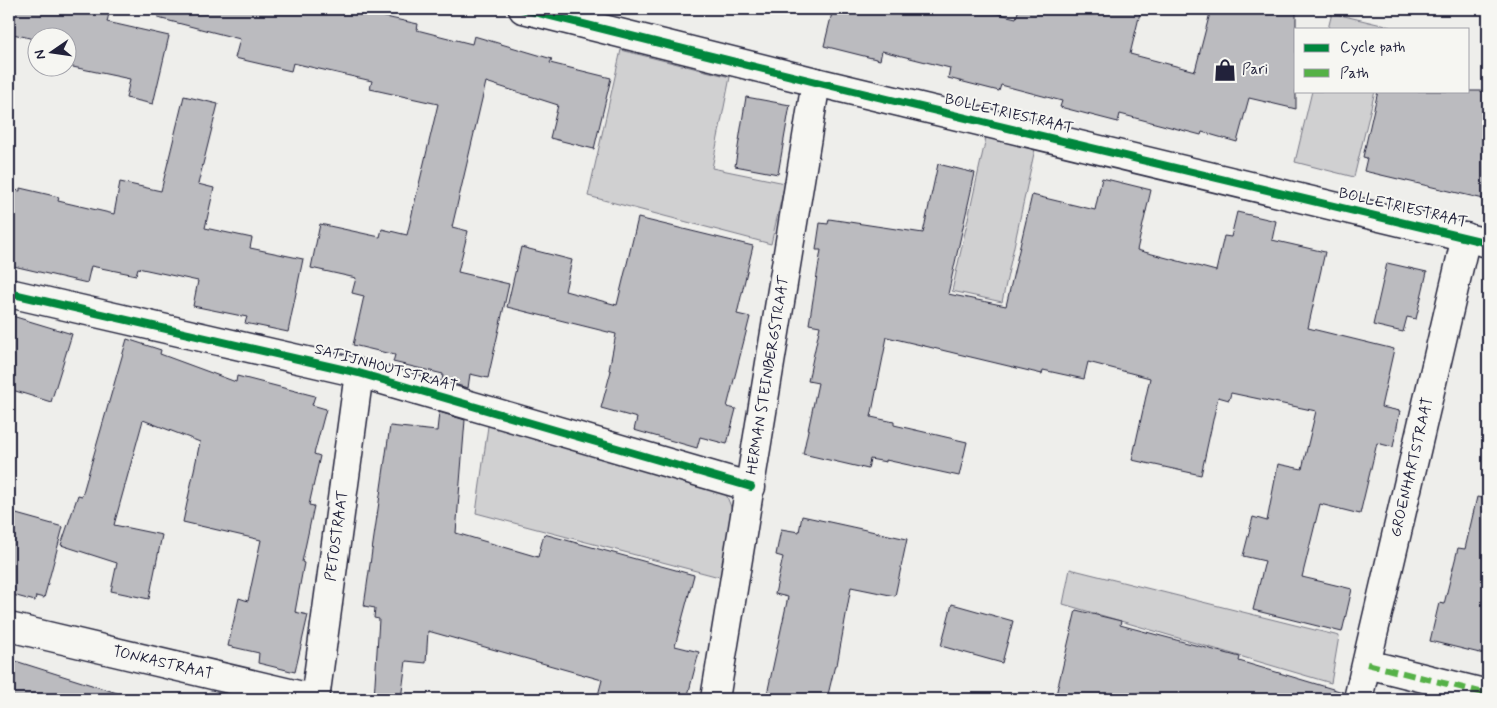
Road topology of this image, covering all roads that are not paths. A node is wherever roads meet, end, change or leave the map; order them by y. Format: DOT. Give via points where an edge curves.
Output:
graph roads {
  1 [pos="523,9"];
  2 [pos="816,82"];
  3 [pos="1477,240"];
  4 [pos="9,293"];
  5 [pos="358,373"];
  6 [pos="751,487"];
  7 [pos="9,627"];
  8 [pos="1367,664"];
  9 [pos="1488,694"];
  10 [pos="314,699"];
  11 [pos="715,699"];
  12 [pos="1358,699"];
  1 -- 2 [label="street, BOLLETRIESTRAAT"];
  2 -- 3 [label="street, BOLLETRIESTRAAT"];
  2 -- 6 [label="street, HERMAN STEINBERGSTRAAT"];
  3 -- 8 [label="street, GROENHARTSTRAAT"];
  4 -- 5 [label="street, SATIJNHOUTSTRAAT"];
  5 -- 6 [label="street, SATIJNHOUTSTRAAT"];
  5 -- 10 [label="street, PETOSTRAAT"];
  6 -- 11 [label="street, HERMAN STEINBERGSTRAAT"];
  7 -- 10 [label="street, TONKASTRAAT"];
  8 -- 9 [label="street"];
  8 -- 12 [label="street, GROENHARTSTRAAT"];
}
